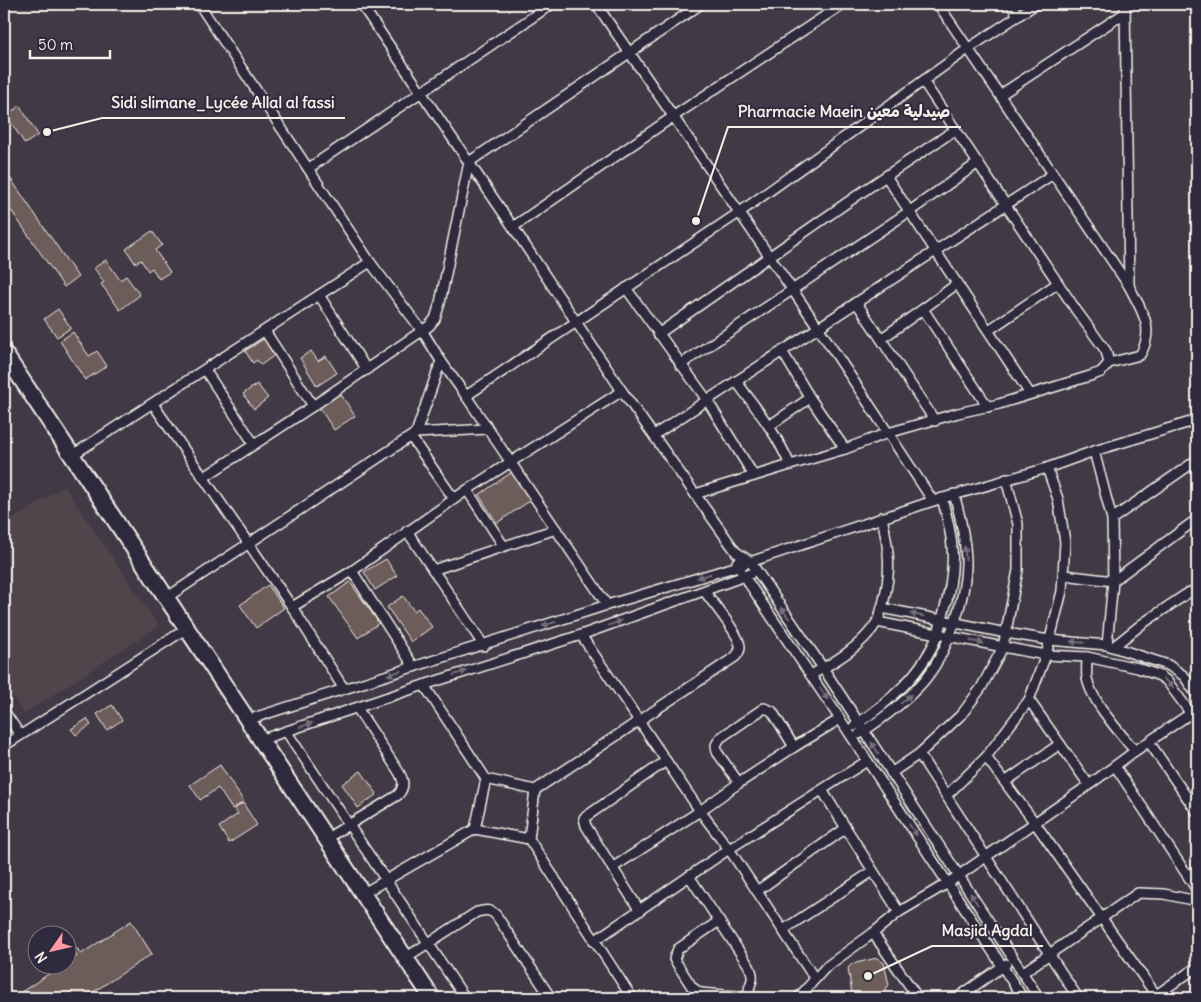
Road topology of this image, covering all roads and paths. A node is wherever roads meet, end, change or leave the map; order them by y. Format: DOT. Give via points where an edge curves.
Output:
graph roads {
  1 [pos="199,4"];
  2 [pos="361,4"];
  3 [pos="552,4"];
  4 [pos="596,4"];
  5 [pos="701,4"];
  6 [pos="843,4"];
  7 [pos="938,4"];
  8 [pos="1011,4"];
  9 [pos="1036,4"];
  10 [pos="1125,8"];
  11 [pos="1018,16"];
  12 [pos="969,48"];
  13 [pos="630,53"];
  14 [pos="923,81"];
  15 [pos="421,92"];
  16 [pos="1000,95"];
  17 [pos="674,116"];
  18 [pos="955,130"];
  19 [pos="469,162"];
  20 [pos="978,163"];
  21 [pos="309,168"];
  22 [pos="1053,174"];
  23 [pos="886,176"];
  24 [pos="1006,204"];
  25 [pos="910,211"];
  26 [pos="740,212"];
  27 [pos="513,227"];
  28 [pos="936,250"];
  29 [pos="770,256"];
  30 [pos="370,262"];
  31 [pos="1058,283"];
  32 [pos="958,284"];
  33 [pos="1129,286"];
  34 [pos="626,288"];
  35 [pos="793,290"];
  36 [pos="319,295"];
  37 [pos="856,302"];
  38 [pos="923,309"];
  39 [pos="576,322"];
  40 [pos="818,327"];
  41 [pos="265,330"];
  42 [pos="989,330"];
  43 [pos="424,332"];
  44 [pos="658,334"];
  45 [pos="881,339"];
  46 [pos="782,351"];
  47 [pos="4,354"];
  48 [pos="440,361"];
  49 [pos="1109,363"];
  50 [pos="680,365"];
  51 [pos="205,370"];
  52 [pos="367,370"];
  53 [pos="736,381"];
  54 [pos="622,391"];
  55 [pos="1030,394"];
  56 [pos="466,396"];
  57 [pos="810,398"];
  58 [pos="707,400"];
  59 [pos="153,404"];
  60 [pos="314,406"];
  61 [pos="988,407"];
  62 [pos="1197,420"];
  63 [pos="935,421"];
  64 [pos="769,426"];
  65 [pos="488,429"];
  66 [pos="888,433"];
  67 [pos="414,435"];
  68 [pos="654,435"];
  69 [pos="254,444"];
  70 [pos="845,449"];
  71 [pos="1094,451"];
  72 [pos="72,456"];
  73 [pos="1197,460"];
  74 [pos="510,462"];
  75 [pos="790,465"];
  76 [pos="1047,468"];
  77 [pos="754,476"];
  78 [pos="203,478"];
  79 [pos="1006,479"];
  80 [pos="467,490"];
  81 [pos="695,494"];
  82 [pos="954,494"];
  83 [pos="454,499"];
  84 [pos="937,500"];
  85 [pos="882,517"];
  86 [pos="1112,519"];
  87 [pos="1197,519"];
  88 [pos="556,529"];
  89 [pos="408,531"];
  90 [pos="247,544"];
  91 [pos="504,545"];
  92 [pos="736,552"];
  93 [pos="750,562"];
  94 [pos="738,566"];
  95 [pos="433,570"];
  96 [pos="352,571"];
  97 [pos="757,572"];
  98 [pos="744,576"];
  99 [pos="1064,576"];
  100 [pos="1113,581"];
  101 [pos="1197,590"];
  102 [pos="705,592"];
  103 [pos="166,598"];
  104 [pos="607,605"];
  105 [pos="292,607"];
  106 [pos="882,608"];
  107 [pos="941,620"];
  108 [pos="877,622"];
  109 [pos="954,623"];
  110 [pos="186,629"];
  111 [pos="938,633"];
  112 [pos="1006,633"];
  113 [pos="581,635"];
  114 [pos="949,636"];
  115 [pos="1049,640"];
  116 [pos="484,646"];
  117 [pos="1110,646"];
  118 [pos="1003,647"];
  119 [pos="1046,655"];
  120 [pos="1086,658"];
  121 [pos="1150,659"];
  122 [pos="414,667"];
  123 [pos="823,668"];
  124 [pos="1147,671"];
  125 [pos="811,675"];
  126 [pos="424,685"];
  127 [pos="344,689"];
  128 [pos="1197,695"];
  129 [pos="1029,700"];
  130 [pos="357,708"];
  131 [pos="4,711"];
  132 [pos="1194,711"];
  133 [pos="840,719"];
  134 [pos="247,720"];
  135 [pos="640,721"];
  136 [pos="1197,722"];
  137 [pos="858,723"];
  138 [pos="848,730"];
  139 [pos="286,731"];
  140 [pos="864,731"];
  141 [pos="20,736"];
  142 [pos="853,738"];
  143 [pos="260,740"];
  144 [pos="1149,742"];
  145 [pos="1060,744"];
  146 [pos="4,746"];
  147 [pos="794,747"];
  148 [pos="1136,751"];
  149 [pos="919,754"];
  150 [pos="986,757"];
  151 [pos="867,760"];
  152 [pos="666,762"];
  153 [pos="1115,766"];
  154 [pos="891,773"];
  155 [pos="486,779"];
  156 [pos="1005,782"];
  157 [pos="738,783"];
  158 [pos="1089,785"];
  159 [pos="535,790"];
  160 [pos="822,790"];
  161 [pos="947,795"];
  162 [pos="700,812"];
  163 [pos="1197,812"];
  164 [pos="1035,823"];
  165 [pos="349,825"];
  166 [pos="846,828"];
  167 [pos="476,830"];
  168 [pos="327,838"];
  169 [pos="529,839"];
  170 [pos="729,849"];
  171 [pos="986,856"];
  172 [pos="612,868"];
  173 [pos="873,870"];
  174 [pos="1197,870"];
  175 [pos="689,876"];
  176 [pos="958,876"];
  177 [pos="1188,876"];
  178 [pos="385,881"];
  179 [pos="948,882"];
  180 [pos="1197,890"];
  181 [pos="757,891"];
  182 [pos="362,894"];
  183 [pos="1197,901"];
  184 [pos="640,910"];
  185 [pos="899,912"];
  186 [pos="1102,918"];
  187 [pos="719,921"];
  188 [pos="783,930"];
  189 [pos="874,933"];
  190 [pos="594,941"];
  191 [pos="428,944"];
  192 [pos="1050,953"];
  193 [pos="405,958"];
  194 [pos="1013,959"];
  195 [pos="1003,967"];
  196 [pos="1197,967"];
  197 [pos="1022,973"];
  198 [pos="815,979"];
  199 [pos="1156,997"];
  200 [pos="432,998"];
  201 [pos="465,998"];
  202 [pos="551,998"];
  203 [pos="632,998"];
  204 [pos="752,998"];
  205 [pos="798,998"];
  206 [pos="918,998"];
  207 [pos="957,998"];
  208 [pos="1023,998"];
  209 [pos="1039,998"];
  210 [pos="1078,998"];
  1 -- 21 [label="street"];
  2 -- 15 [label="street"];
  3 -- 15 [label="street"];
  4 -- 13 [label="street"];
  5 -- 13 [label="street"];
  6 -- 17 [label="street"];
  7 -- 12 [label="street"];
  8 -- 11 [label="street"];
  9 -- 11 [label="street"];
  10 -- 16 [label="street"];
  10 -- 33 [label="street"];
  11 -- 12 [label="street"];
  12 -- 14 [label="street"];
  12 -- 16 [label="street"];
  13 -- 17 [label="street"];
  13 -- 19 [label="street"];
  14 -- 18 [label="street"];
  14 -- 26 [label="street"];
  15 -- 19 [label="street"];
  15 -- 21 [label="street"];
  16 -- 22 [label="street"];
  17 -- 26 [label="street"];
  17 -- 27 [label="street"];
  18 -- 20 [label="street"];
  18 -- 23 [label="street"];
  19 -- 27 [label="street"];
  19 -- 43 [label="street" via="437,315"];
  20 -- 24 [label="street"];
  20 -- 25 [label="street"];
  21 -- 30 [label="street"];
  22 -- 24 [label="street"];
  22 -- 33 [label="street"];
  23 -- 25 [label="street"];
  23 -- 29 [label="street"];
  24 -- 28 [label="street"];
  24 -- 31 [label="street"];
  25 -- 28 [label="street"];
  25 -- 35 [label="street"];
  26 -- 29 [label="street"];
  26 -- 34 [label="street"];
  27 -- 39 [label="street"];
  28 -- 32 [label="street"];
  28 -- 37 [label="street"];
  29 -- 35 [label="street"];
  29 -- 44 [label="street"];
  30 -- 36 [label="street"];
  30 -- 43 [label="street"];
  31 -- 42 [label="street"];
  31 -- 49 [label="street" via="1106,351"];
  32 -- 38 [label="street"];
  32 -- 42 [label="street"];
  33 -- 49 [label="street" via="1146,319 1146,344 1140,355"];
  34 -- 39 [label="street"];
  34 -- 44 [label="street"];
  35 -- 40 [label="street"];
  35 -- 50 [label="street"];
  36 -- 41 [label="street"];
  36 -- 52 [label="street"];
  37 -- 40 [label="street"];
  37 -- 45 [label="street"];
  38 -- 45 [label="street"];
  38 -- 61 [label="street"];
  39 -- 54 [label="street"];
  39 -- 56 [label="street"];
  40 -- 46 [label="street"];
  40 -- 66 [label="street"];
  41 -- 51 [label="street"];
  41 -- 60 [label="street"];
  42 -- 55 [label="street"];
  43 -- 48 [label="street"];
  43 -- 52 [label="street"];
  44 -- 50 [label="street"];
  45 -- 63 [label="street"];
  46 -- 53 [label="street"];
  46 -- 57 [label="street"];
  47 -- 72 [label="main road"];
  48 -- 56 [label="street"];
  48 -- 67 [label="street"];
  49 -- 55 [label="street" via="1101,372"];
  50 -- 58 [label="street"];
  51 -- 59 [label="street"];
  51 -- 69 [label="street"];
  52 -- 60 [label="street"];
  53 -- 58 [label="street"];
  53 -- 64 [label="street"];
  54 -- 68 [label="street"];
  54 -- 74 [label="street"];
  55 -- 61 [label="street"];
  56 -- 65 [label="street"];
  57 -- 64 [label="street"];
  57 -- 70 [label="street"];
  58 -- 68 [label="street"];
  58 -- 77 [label="street"];
  59 -- 72 [label="street"];
  59 -- 78 [label="street"];
  60 -- 69 [label="street"];
  61 -- 63 [label="street"];
  62 -- 71 [label="street"];
  63 -- 66 [label="street"];
  64 -- 75 [label="street"];
  65 -- 67 [label="street"];
  65 -- 74 [label="street"];
  66 -- 70 [label="street"];
  66 -- 84 [label="street"];
  67 -- 83 [label="street"];
  67 -- 90 [label="street"];
  68 -- 81 [label="street"];
  69 -- 78 [label="street"];
  70 -- 75 [label="street"];
  71 -- 76 [label="street"];
  71 -- 86 [label="street"];
  72 -- 103 [label="main road"];
  73 -- 86 [label="street"];
  74 -- 80 [label="street"];
  74 -- 88 [label="street"];
  75 -- 77 [label="street"];
  76 -- 79 [label="street"];
  76 -- 99 [label="street" via="1058,499 1065,542"];
  77 -- 81 [label="street"];
  78 -- 90 [label="street"];
  79 -- 82 [label="street"];
  79 -- 112 [label="street" via="1018,524 1018,570"];
  80 -- 83 [label="street"];
  80 -- 91 [label="street"];
  81 -- 92 [label="street"];
  82 -- 84 [label="street"];
  109 -- 82 [label="street, one-way" via="964,589 966,560"];
  83 -- 89 [label="street"];
  84 -- 85 [label="street"];
  84 -- 107 [label="street" via="949,526 952,565 950,592"];
  85 -- 93 [label="street"];
  85 -- 106 [label="street" via="890,572"];
  86 -- 100 [label="street"];
  87 -- 100 [label="street"];
  88 -- 91 [label="street"];
  88 -- 104 [label="street"];
  89 -- 95 [label="street"];
  89 -- 96 [label="street"];
  90 -- 103 [label="street"];
  90 -- 105 [label="street"];
  91 -- 95 [label="street"];
  92 -- 93 [label="street"];
  92 -- 94 [label="street"];
  93 -- 94 [label="street"];
  93 -- 97 [label="street"];
  94 -- 98 [label="street"];
  94 -- 104 [label="street, one-way"];
  95 -- 116 [label="street"];
  96 -- 105 [label="street"];
  96 -- 122 [label="street"];
  97 -- 98 [label="street"];
  123 -- 97 [label="street, one-way"];
  98 -- 102 [label="street"];
  98 -- 125 [label="street"];
  99 -- 100 [label="street"];
  99 -- 115 [label="street"];
  100 -- 117 [label="street"];
  101 -- 117 [label="street"];
  113 -- 102 [label="street, one-way"];
  102 -- 135 [label="street" via="740,642 739,652"];
  103 -- 110 [label="main road"];
  104 -- 116 [label="street, one-way"];
  105 -- 127 [label="street"];
  107 -- 106 [label="street, one-way"];
  106 -- 108 [label="street"];
  107 -- 109 [label="street"];
  107 -- 111 [label="street"];
  108 -- 111 [label="street"];
  108 -- 123 [label="street" via="858,645"];
  109 -- 112 [label="street"];
  109 -- 114 [label="street"];
  110 -- 134 [label="main road"];
  110 -- 141 [label="street"];
  111 -- 114 [label="street"];
  111 -- 137 [label="street" via="916,672"];
  112 -- 115 [label="street"];
  112 -- 118 [label="street"];
  126 -- 113 [label="street, one-way"];
  113 -- 135 [label="street"];
  114 -- 118 [label="street, one-way"];
  140 -- 114 [label="street, one-way" via="923,682"];
  117 -- 115 [label="street, one-way"];
  115 -- 119 [label="street"];
  116 -- 122 [label="street"];
  117 -- 121 [label="street"];
  118 -- 119 [label="street"];
  118 -- 149 [label="street" via="962,714"];
  119 -- 120 [label="street"];
  119 -- 129 [label="street"];
  120 -- 124 [label="street"];
  120 -- 148 [label="street" via="1087,679 1094,696"];
  121 -- 124 [label="street"];
  121 -- 128 [label="street" via="1168,665 1184,676"];
  122 -- 127 [label="street, one-way"];
  123 -- 125 [label="street"];
  123 -- 137 [label="street"];
  124 -- 132 [label="street, one-way" via="1167,680"];
  125 -- 133 [label="street, one-way"];
  126 -- 130 [label="street"];
  126 -- 155 [label="street"];
  127 -- 134 [label="street"];
  129 -- 145 [label="street"];
  129 -- 150 [label="street"];
  139 -- 130 [label="street, one-way"];
  130 -- 165 [label="street" via="393,762 403,784 398,795"];
  131 -- 141 [label="street"];
  132 -- 136 [label="street"];
  132 -- 144 [label="street"];
  133 -- 138 [label="street"];
  133 -- 147 [label="street"];
  134 -- 143 [label="main road"];
  135 -- 152 [label="street"];
  135 -- 159 [label="street"];
  137 -- 138 [label="street"];
  137 -- 140 [label="street"];
  138 -- 142 [label="street"];
  139 -- 143 [label="street"];
  139 -- 165 [label="street"];
  140 -- 142 [label="street"];
  154 -- 140 [label="street, one-way"];
  141 -- 146 [label="street"];
  142 -- 151 [label="street"];
  143 -- 168 [label="main road"];
  144 -- 148 [label="street"];
  144 -- 163 [label="street"];
  145 -- 156 [label="street"];
  145 -- 158 [label="street"];
  147 -- 157 [label="street"];
  147 -- 157 [label="street" via="772,711 764,708 716,744 717,752"];
  148 -- 153 [label="street"];
  149 -- 154 [label="street"];
  149 -- 161 [label="street"];
  150 -- 156 [label="street"];
  150 -- 161 [label="street"];
  151 -- 160 [label="street"];
  151 -- 179 [label="street, one-way"];
  152 -- 162 [label="street"];
  152 -- 172 [label="street" via="584,818 583,822"];
  153 -- 158 [label="street"];
  153 -- 177 [label="street"];
  154 -- 176 [label="street"];
  155 -- 159 [label="street"];
  155 -- 167 [label="street"];
  156 -- 164 [label="street"];
  157 -- 162 [label="street"];
  158 -- 164 [label="street"];
  159 -- 169 [label="street"];
  160 -- 166 [label="street"];
  160 -- 170 [label="street"];
  161 -- 171 [label="street"];
  162 -- 170 [label="street"];
  162 -- 172 [label="street"];
  164 -- 171 [label="street"];
  164 -- 186 [label="street"];
  165 -- 168 [label="street"];
  165 -- 178 [label="street"];
  166 -- 173 [label="street"];
  166 -- 181 [label="street"];
  167 -- 169 [label="street"];
  167 -- 178 [label="street"];
  168 -- 182 [label="main road"];
  169 -- 190 [label="street"];
  170 -- 175 [label="street"];
  170 -- 181 [label="street"];
  171 -- 176 [label="street"];
  171 -- 192 [label="street"];
  172 -- 184 [label="street"];
  173 -- 185 [label="street"];
  173 -- 188 [label="street"];
  174 -- 177 [label="street"];
  175 -- 184 [label="street"];
  175 -- 187 [label="street"];
  176 -- 179 [label="street"];
  194 -- 176 [label="street, one-way"];
  177 -- 180 [label="street"];
  178 -- 182 [label="street"];
  178 -- 191 [label="street"];
  179 -- 185 [label="street"];
  179 -- 195 [label="street"];
  181 -- 188 [label="street"];
  182 -- 193 [label="main road"];
  183 -- 186 [label="street" via="1164,894 1138,893"];
  184 -- 190 [label="street"];
  185 -- 189 [label="street"];
  186 -- 192 [label="street"];
  186 -- 199 [label="street"];
  187 -- 204 [label="street" via="752,972 753,980 748,992"];
  187 -- 204 [label="street" via="678,949 674,959 692,987 700,993"];
  188 -- 198 [label="street"];
  189 -- 198 [label="street" via="826,967"];
  189 -- 206 [label="street"];
  190 -- 203 [label="street"];
  191 -- 193 [label="street"];
  191 -- 201 [label="street"];
  191 -- 202 [label="street" via="477,912 491,911"];
  192 -- 197 [label="street"];
  192 -- 210 [label="street"];
  193 -- 200 [label="main road"];
  194 -- 195 [label="street"];
  194 -- 197 [label="street"];
  195 -- 207 [label="street"];
  195 -- 208 [label="street"];
  196 -- 199 [label="street"];
  197 -- 209 [label="street"];
  198 -- 205 [label="street"];
}
